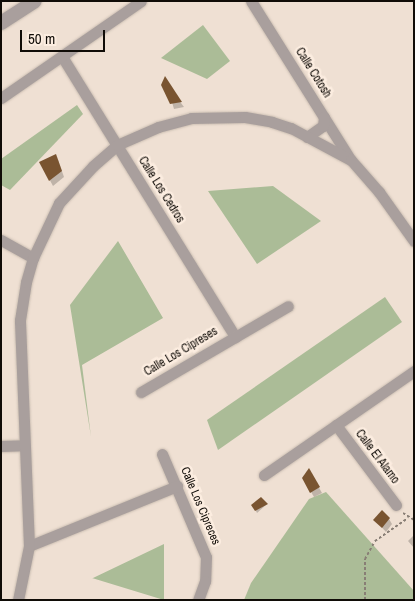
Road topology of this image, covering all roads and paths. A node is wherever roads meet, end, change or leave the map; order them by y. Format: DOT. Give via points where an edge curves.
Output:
graph roads {
  1 [pos="35,1"];
  2 [pos="141,1"];
  3 [pos="251,1"];
  4 [pos="1,23"];
  5 [pos="63,58"];
  6 [pos="1,98"];
  7 [pos="324,117"];
  8 [pos="307,137"];
  9 [pos="117,145"];
  10 [pos="351,160"];
  11 [pos="1,240"];
  12 [pos="414,241"];
  13 [pos="33,258"];
  14 [pos="288,306"];
  15 [pos="235,336"];
  16 [pos="414,371"];
  17 [pos="141,392"];
  18 [pos="336,425"];
  19 [pos="24,445"];
  20 [pos="1,446"];
  21 [pos="162,454"];
  22 [pos="264,475"];
  23 [pos="178,486"];
  24 [pos="396,505"];
  25 [pos="414,520"];
  26 [pos="29,546"];
  27 [pos="18,600"];
  28 [pos="198,600"];
  29 [pos="365,600"];
  1 -- 4 [label="street"];
  2 -- 5 [label="street"];
  3 -- 7 [label="street, Calle Cotosh"];
  5 -- 6 [label="street"];
  5 -- 9 [label="street, Calle Los Cedros"];
  7 -- 8 [label="street" via="323,126"];
  7 -- 10 [label="street, Calle Cotosh"];
  8 -- 9 [label="street" via="272,122 220,116 191,118 158,127"];
  8 -- 10 [label="street"];
  9 -- 13 [label="street" via="59,203"];
  9 -- 15 [label="street, Calle Los Cedros"];
  10 -- 12 [label="street"];
  11 -- 13 [label="street"];
  13 -- 19 [label="street" via="20,320"];
  14 -- 15 [label="street, Calle Los Cipreses"];
  15 -- 17 [label="street, Calle Los Cipreses"];
  16 -- 18 [label="street"];
  18 -- 22 [label="street"];
  18 -- 24 [label="street, Calle El Alamo"];
  19 -- 20 [label="street"];
  19 -- 26 [label="street"];
  21 -- 23 [label="street, Calle Los Cipreces"];
  23 -- 26 [label="street"];
  23 -- 28 [label="street, Calle Los Cipreces" via="206,557 205,581"];
  25 -- 29 [label="path" via="408,518 375,541 365,559"];
  26 -- 27 [label="street"];
}
